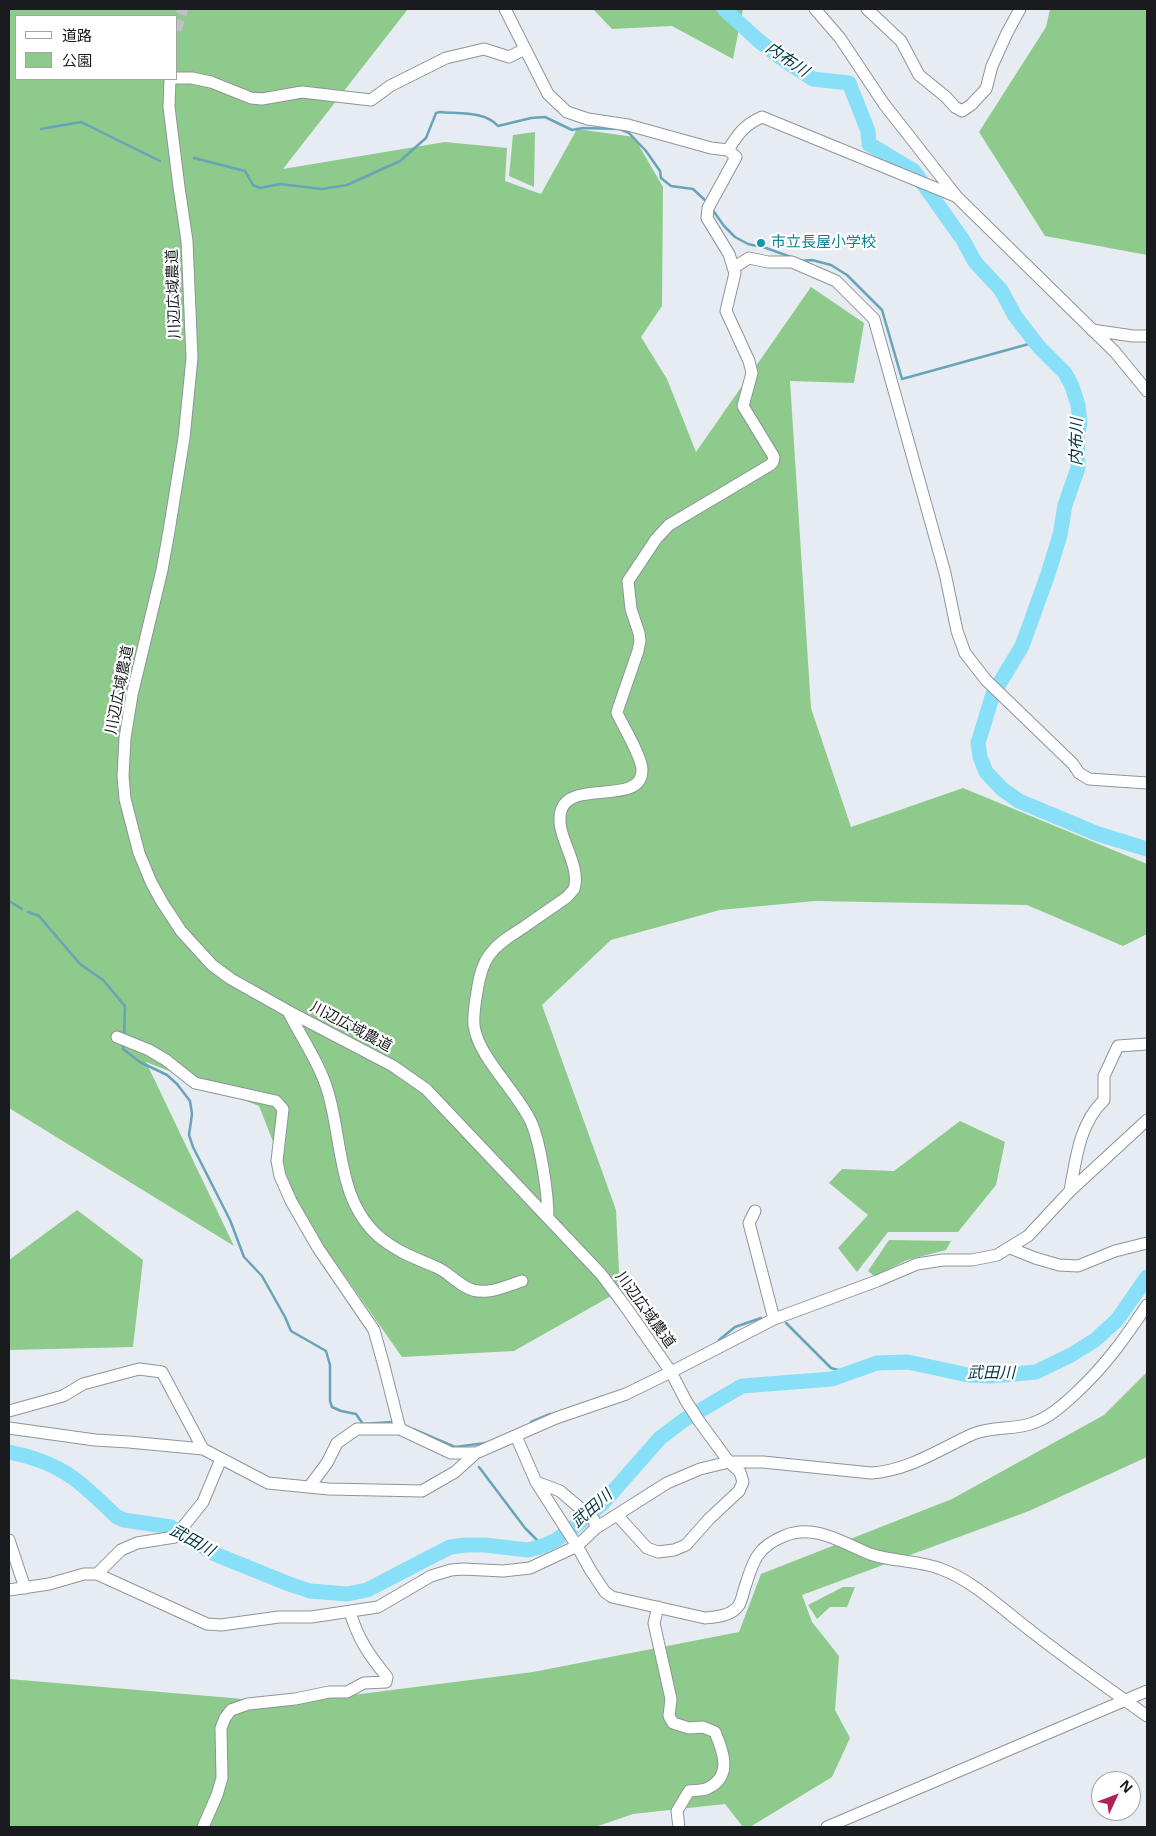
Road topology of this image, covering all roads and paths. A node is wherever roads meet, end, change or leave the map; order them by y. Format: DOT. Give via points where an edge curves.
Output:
graph roads {
  1 [pos="504,9"];
  2 [pos="815,9"];
  3 [pos="867,9"];
  4 [pos="1020,9"];
  5 [pos="525,49"];
  6 [pos="178,78"];
  7 [pos="170,80"];
  8 [pos="728,150"];
  9 [pos="957,197"];
  10 [pos="733,268"];
  11 [pos="1092,330"];
  12 [pos="1147,336"];
  13 [pos="1147,392"];
  14 [pos="1147,783"];
  15 [pos="288,1011"];
  16 [pos="117,1038"];
  17 [pos="1147,1044"];
  18 [pos="1147,1120"];
  19 [pos="1070,1191"];
  20 [pos="755,1211"];
  21 [pos="548,1218"];
  22 [pos="1147,1243"];
  23 [pos="1010,1248"];
  24 [pos="522,1281"];
  25 [pos="1147,1305"];
  26 [pos="774,1319"];
  27 [pos="671,1372"];
  28 [pos="9,1411"];
  29 [pos="9,1428"];
  30 [pos="400,1429"];
  31 [pos="516,1436"];
  32 [pos="203,1449"];
  33 [pos="476,1453"];
  34 [pos="220,1458"];
  35 [pos="729,1462"];
  36 [pos="536,1482"];
  37 [pos="309,1487"];
  38 [pos="617,1515"];
  39 [pos="595,1524"];
  40 [pos="9,1540"];
  41 [pos="575,1543"];
  42 [pos="98,1574"];
  43 [pos="25,1588"];
  44 [pos="9,1590"];
  45 [pos="658,1607"];
  46 [pos="350,1612"];
  47 [pos="1147,1691"];
  48 [pos="1125,1700"];
  49 [pos="1147,1716"];
  50 [pos="203,1827"];
  51 [pos="679,1827"];
  52 [pos="827,1827"];
  1 -- 5 [label="street"];
  2 -- 9 [label="street"];
  3 -- 4 [label="street" via="901,41 919,75 962,110 986,88 992,66"];
  5 -- 6 [label="street" via="509,57 484,50 446,58 390,86 371,100 302,92 251,98 211,82"];
  5 -- 8 [label="street" via="548,94 567,112"];
  7 -- 15 [label="street, 川辺広域農道" via="171,121 187,241 192,358 184,438 169,531 127,718 125,800 150,882 181,931 212,965"];
  8 -- 9 [label="street" via="749,123 762,117"];
  8 -- 10 [label="street" via="736,157 708,208 707,218 729,254"];
  9 -- 11 [label="street"];
  10 -- 14 [label="street" via="749,258 792,262 836,281 874,318 965,653 986,680 1079,773 1089,779"];
  10 -- 21 [label="street" via="735,278 726,311 752,373 743,406 771,451 773,462 669,526 656,539 629,579 631,609 640,641 617,713 642,768 639,780 632,787 574,797 565,803 560,813 560,824 575,876 574,889 493,950 482,968 478,984 474,1027 492,1064 533,1125"];
  11 -- 12 [label="street"];
  11 -- 13 [label="street"];
  15 -- 21 [label="street, 川辺広域農道" via="393,1066 426,1089"];
  15 -- 24 [label="street" via="321,1073 348,1187 359,1213 370,1228 397,1250 437,1267 478,1292"];
  16 -- 30 [label="street" via="130,1041 166,1060 195,1083 276,1101 282,1109 277,1161 280,1176 318,1248 374,1330"];
  17 -- 19 [label="street" via="1118,1046 1104,1076 1104,1100 1094,1109 1082,1132"];
  18 -- 19 [label="street"];
  19 -- 23 [label="street" via="1028,1236"];
  20 -- 26 [label="street" via="748,1223"];
  21 -- 27 [label="street, 川辺広域農道" via="601,1274"];
  22 -- 23 [label="street" via="1115,1251 1078,1266 1059,1265"];
  23 -- 26 [label="street" via="997,1255 972,1260 917,1264"];
  25 -- 35 [label="street" via="1120,1347 1095,1375 1056,1412 1030,1424 985,1430 886,1472"];
  26 -- 27 [label="street"];
  27 -- 31 [label="street" via="626,1394 556,1418"];
  27 -- 35 [label="street, 川辺広域農道" via="686,1401"];
  28 -- 32 [label="street" via="62,1396 82,1384 139,1369 162,1372"];
  29 -- 32 [label="street" via="95,1440"];
  30 -- 33 [label="street" via="450,1453"];
  30 -- 37 [label="street" via="357,1429 337,1443 327,1464"];
  31 -- 33 [label="street"];
  31 -- 36 [label="street"];
  32 -- 34 [label="street"];
  33 -- 37 [label="street" via="455,1472 422,1491"];
  34 -- 37 [label="street" via="268,1483"];
  34 -- 42 [label="street" via="203,1502 175,1537 137,1543 122,1550"];
  35 -- 38 [label="street" via="680,1477"];
  35 -- 38 [label="street, 川辺広域農道" via="740,1472 742,1488 690,1542 680,1548 652,1551"];
  36 -- 39 [label="street" via="560,1491"];
  36 -- 41 [label="street"];
  38 -- 39 [label="street"];
  39 -- 41 [label="street"];
  40 -- 43 [label="street"];
  41 -- 45 [label="street" via="605,1592 620,1600"];
  41 -- 46 [label="street" via="537,1565 517,1570 451,1570 432,1576 378,1608"];
  42 -- 43 [label="street" via="84,1574"];
  42 -- 46 [label="street" via="207,1624"];
  43 -- 44 [label="street"];
  45 -- 48 [label="street" via="705,1618 730,1613 739,1605 751,1567 762,1549 792,1533 816,1532 879,1556 942,1569 972,1586"];
  45 -- 51 [label="street" via="654,1623 671,1699 669,1716 673,1722 689,1728 703,1727 715,1732 724,1751 722,1775 708,1788 689,1791 677,1811"];
  46 -- 50 [label="street" via="356,1631 387,1677 386,1682 364,1683 347,1692 234,1707 223,1723 222,1778"];
  47 -- 48 [label="street"];
  48 -- 49 [label="street"];
  48 -- 52 [label="street"];
}
